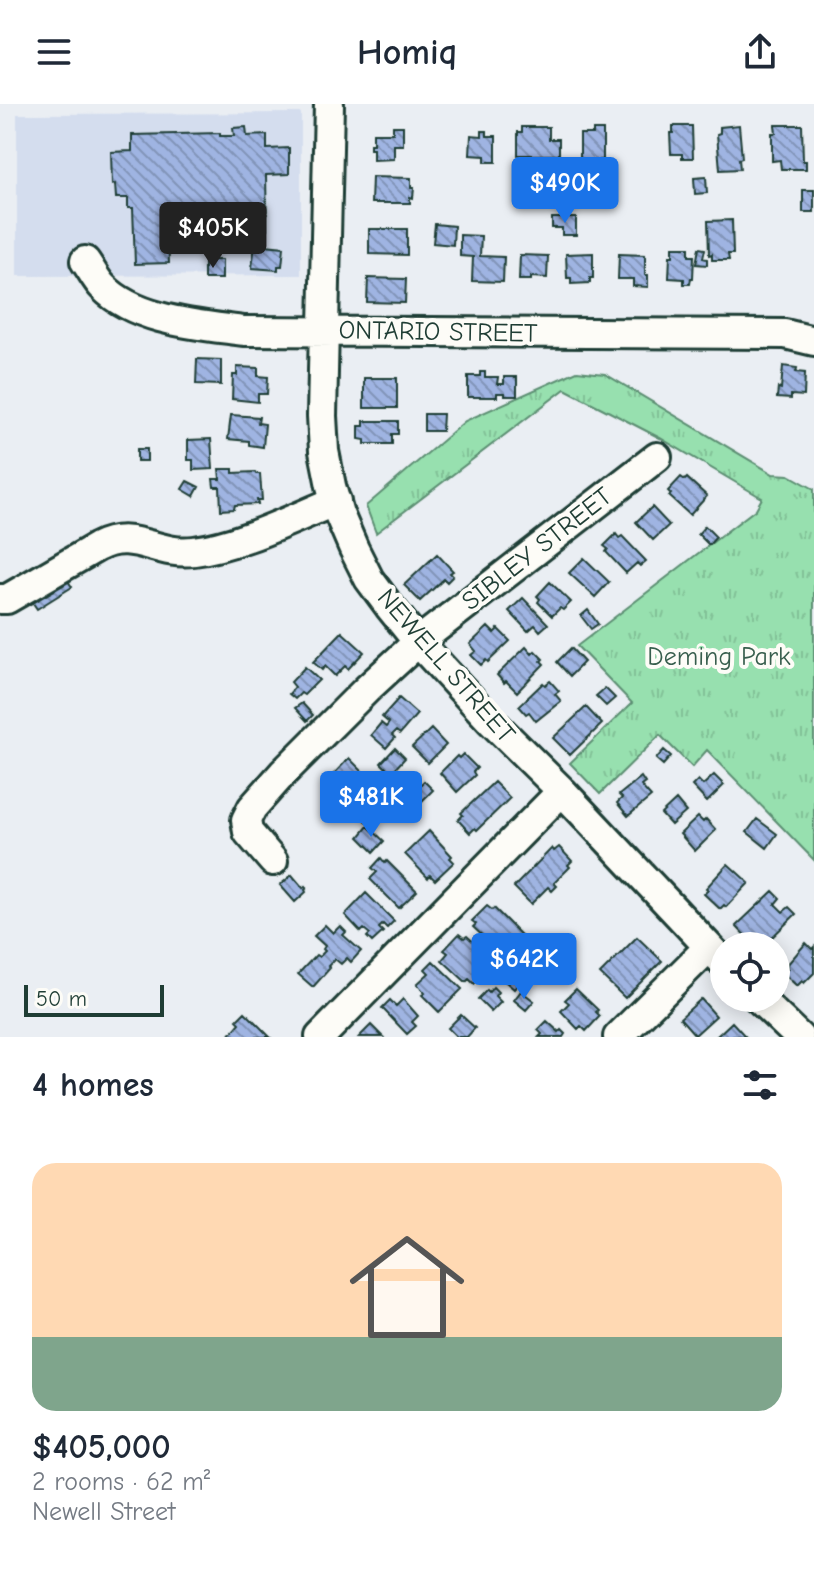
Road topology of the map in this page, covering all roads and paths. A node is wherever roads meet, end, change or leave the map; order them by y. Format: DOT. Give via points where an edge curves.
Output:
graph roads {
  1 [pos="329,104"];
  2 [pos="85,261"];
  3 [pos="323,330"];
  4 [pos="814,341"];
  5 [pos="657,457"];
  6 [pos="336,501"];
  7 [pos="0,599"];
  8 [pos="418,642"];
  9 [pos="562,791"];
  10 [pos="273,861"];
  11 [pos="710,949"];
  12 [pos="710,960"];
  13 [pos="773,1012"];
  14 [pos="320,1037"];
  15 [pos="618,1037"];
  16 [pos="799,1037"];
  1 -- 3 [label="street, NEWELL STREET"];
  2 -- 3 [label="street, ONTARIO STREET" via="103,287 130,307 182,323 244,331"];
  3 -- 4 [label="street, ONTARIO STREET" via="785,334"];
  3 -- 6 [label="street, NEWELL STREET" via="324,451"];
  5 -- 8 [label="street, SIBLEY STREET"];
  6 -- 7 [label="street" via="204,550 112,541"];
  6 -- 8 [label="street, NEWELL STREET" via="369,579"];
  8 -- 9 [label="street, NEWELL STREET"];
  8 -- 10 [label="street, SIBLEY STREET" via="252,808 248,832"];
  9 -- 11 [label="street, NEWELL STREET"];
  9 -- 14 [label="street"];
  12 -- 15 [label="street"];
  13 -- 16 [label="street"];
}
